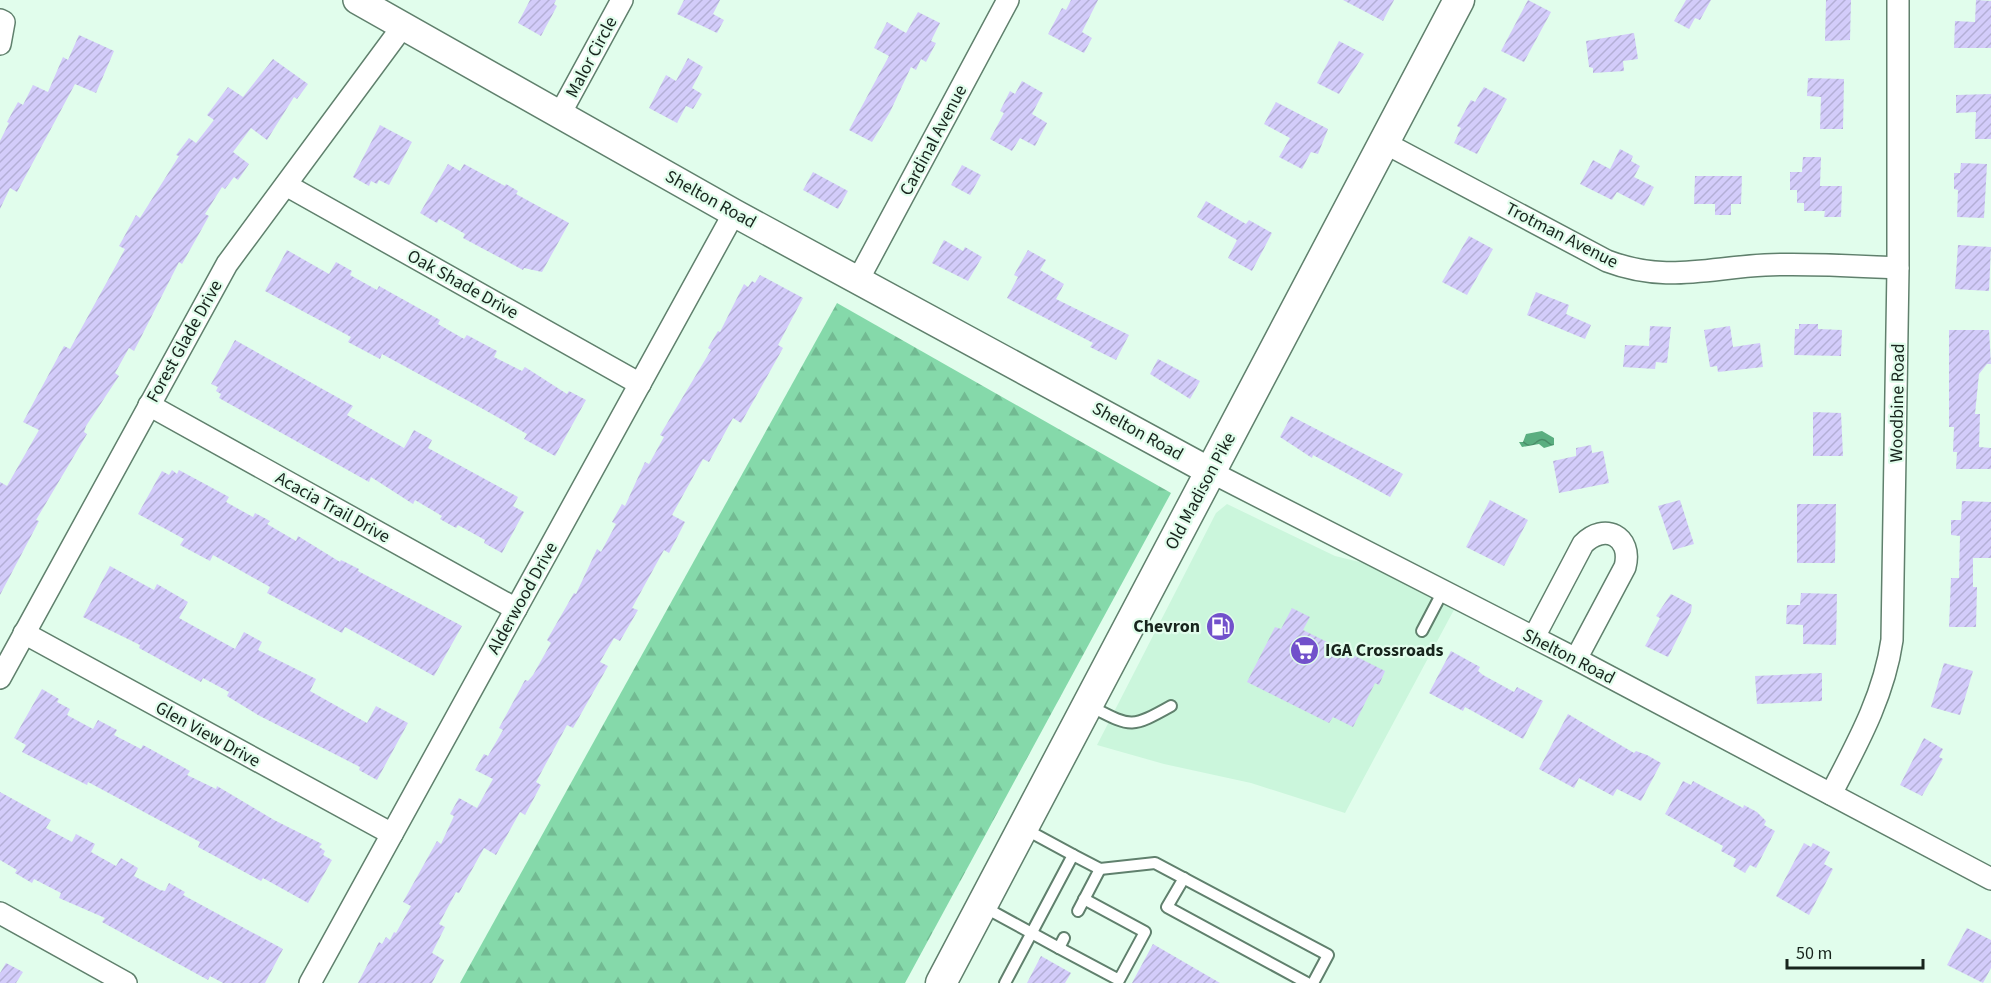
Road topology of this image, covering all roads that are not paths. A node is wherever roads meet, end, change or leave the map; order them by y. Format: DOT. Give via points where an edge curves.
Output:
graph roads {
  1 [pos="357,0"];
  2 [pos="622,0"];
  3 [pos="1008,0"];
  4 [pos="1459,0"];
  5 [pos="1898,0"];
  6 [pos="0,20"];
  7 [pos="403,26"];
  8 [pos="0,44"];
  9 [pos="560,114"];
  10 [pos="1383,142"];
  11 [pos="286,185"];
  12 [pos="734,213"];
  13 [pos="1898,268"];
  14 [pos="858,280"];
  15 [pos="640,384"];
  16 [pos="149,405"];
  17 [pos="1211,472"];
  18 [pos="1443,591"];
  19 [pos="516,609"];
  20 [pos="1422,631"];
  21 [pos="24,633"];
  22 [pos="1534,637"];
  23 [pos="1576,659"];
  24 [pos="0,678"];
  25 [pos="1087,704"];
  26 [pos="1171,706"];
  27 [pos="1831,794"];
  28 [pos="1022,827"];
  29 [pos="392,834"];
  30 [pos="1073,855"];
  31 [pos="1100,869"];
  32 [pos="1184,878"];
  33 [pos="1991,879"];
  34 [pos="1084,899"];
  35 [pos="981,905"];
  36 [pos="1078,911"];
  37 [pos="0,913"];
  38 [pos="1032,933"];
  39 [pos="126,983"];
  40 [pos="310,983"];
  41 [pos="941,983"];
  42 [pos="1005,983"];
  43 [pos="1307,983"];
  44 [pos="1313,983"];
  1 -- 7 [label="street, Shelton Road"];
  2 -- 9 [label="street, Malor Circle"];
  3 -- 14 [label="street, Cardinal Avenue"];
  4 -- 10 [label="main road, Old Madison Pike"];
  5 -- 13 [label="street, Woodbine Road"];
  6 -- 8 [label="street" via="4,22"];
  7 -- 9 [label="street, Shelton Road"];
  7 -- 11 [label="street, Forest Glade Drive"];
  9 -- 12 [label="street, Shelton Road"];
  10 -- 13 [label="street, Trotman Avenue" via="1628,269 1693,274 1797,264"];
  10 -- 17 [label="main road, Old Madison Pike"];
  11 -- 15 [label="street, Oak Shade Drive"];
  11 -- 16 [label="street, Forest Glade Drive" via="226,264"];
  12 -- 14 [label="street, Shelton Road"];
  12 -- 15 [label="street, Alderwood Drive"];
  13 -- 27 [label="street, Woodbine Road" via="1892,640 1876,702"];
  14 -- 17 [label="street, Shelton Road"];
  15 -- 19 [label="street, Alderwood Drive"];
  16 -- 19 [label="street, Acacia Trail Drive"];
  16 -- 21 [label="street, Forest Glade Drive"];
  17 -- 18 [label="street, Shelton Road"];
  17 -- 25 [label="main road, Old Madison Pike"];
  18 -- 20 [label="lane"];
  18 -- 22 [label="street, Shelton Road"];
  19 -- 29 [label="street, Alderwood Drive"];
  21 -- 24 [label="street, Forest Glade Drive"];
  21 -- 29 [label="street, Glen View Drive"];
  22 -- 23 [label="street, Shelton Road"];
  22 -- 23 [label="street" via="1583,544 1591,535 1613,535 1624,542 1629,554"];
  23 -- 27 [label="street, Shelton Road"];
  25 -- 26 [label="lane" via="1131,724"];
  25 -- 28 [label="main road, Old Madison Pike"];
  27 -- 33 [label="street, Shelton Road"];
  28 -- 30 [label="lane"];
  28 -- 35 [label="main road, Old Madison Pike"];
  29 -- 40 [label="street, Alderwood Drive"];
  30 -- 31 [label="lane"];
  30 -- 38 [label="lane"];
  31 -- 32 [label="lane" via="1155,863"];
  31 -- 34 [label="lane"];
  32 -- 43 [label="lane" via="1167,907"];
  32 -- 44 [label="lane" via="1328,955"];
  34 -- 36 [label="lane"];
  34 -- 38 [label="lane" via="1145,932 1119,980 1062,943"];
  35 -- 38 [label="lane"];
  35 -- 41 [label="main road, Old Madison Pike"];
  37 -- 39 [label="street"];
  38 -- 42 [label="lane"];
}
